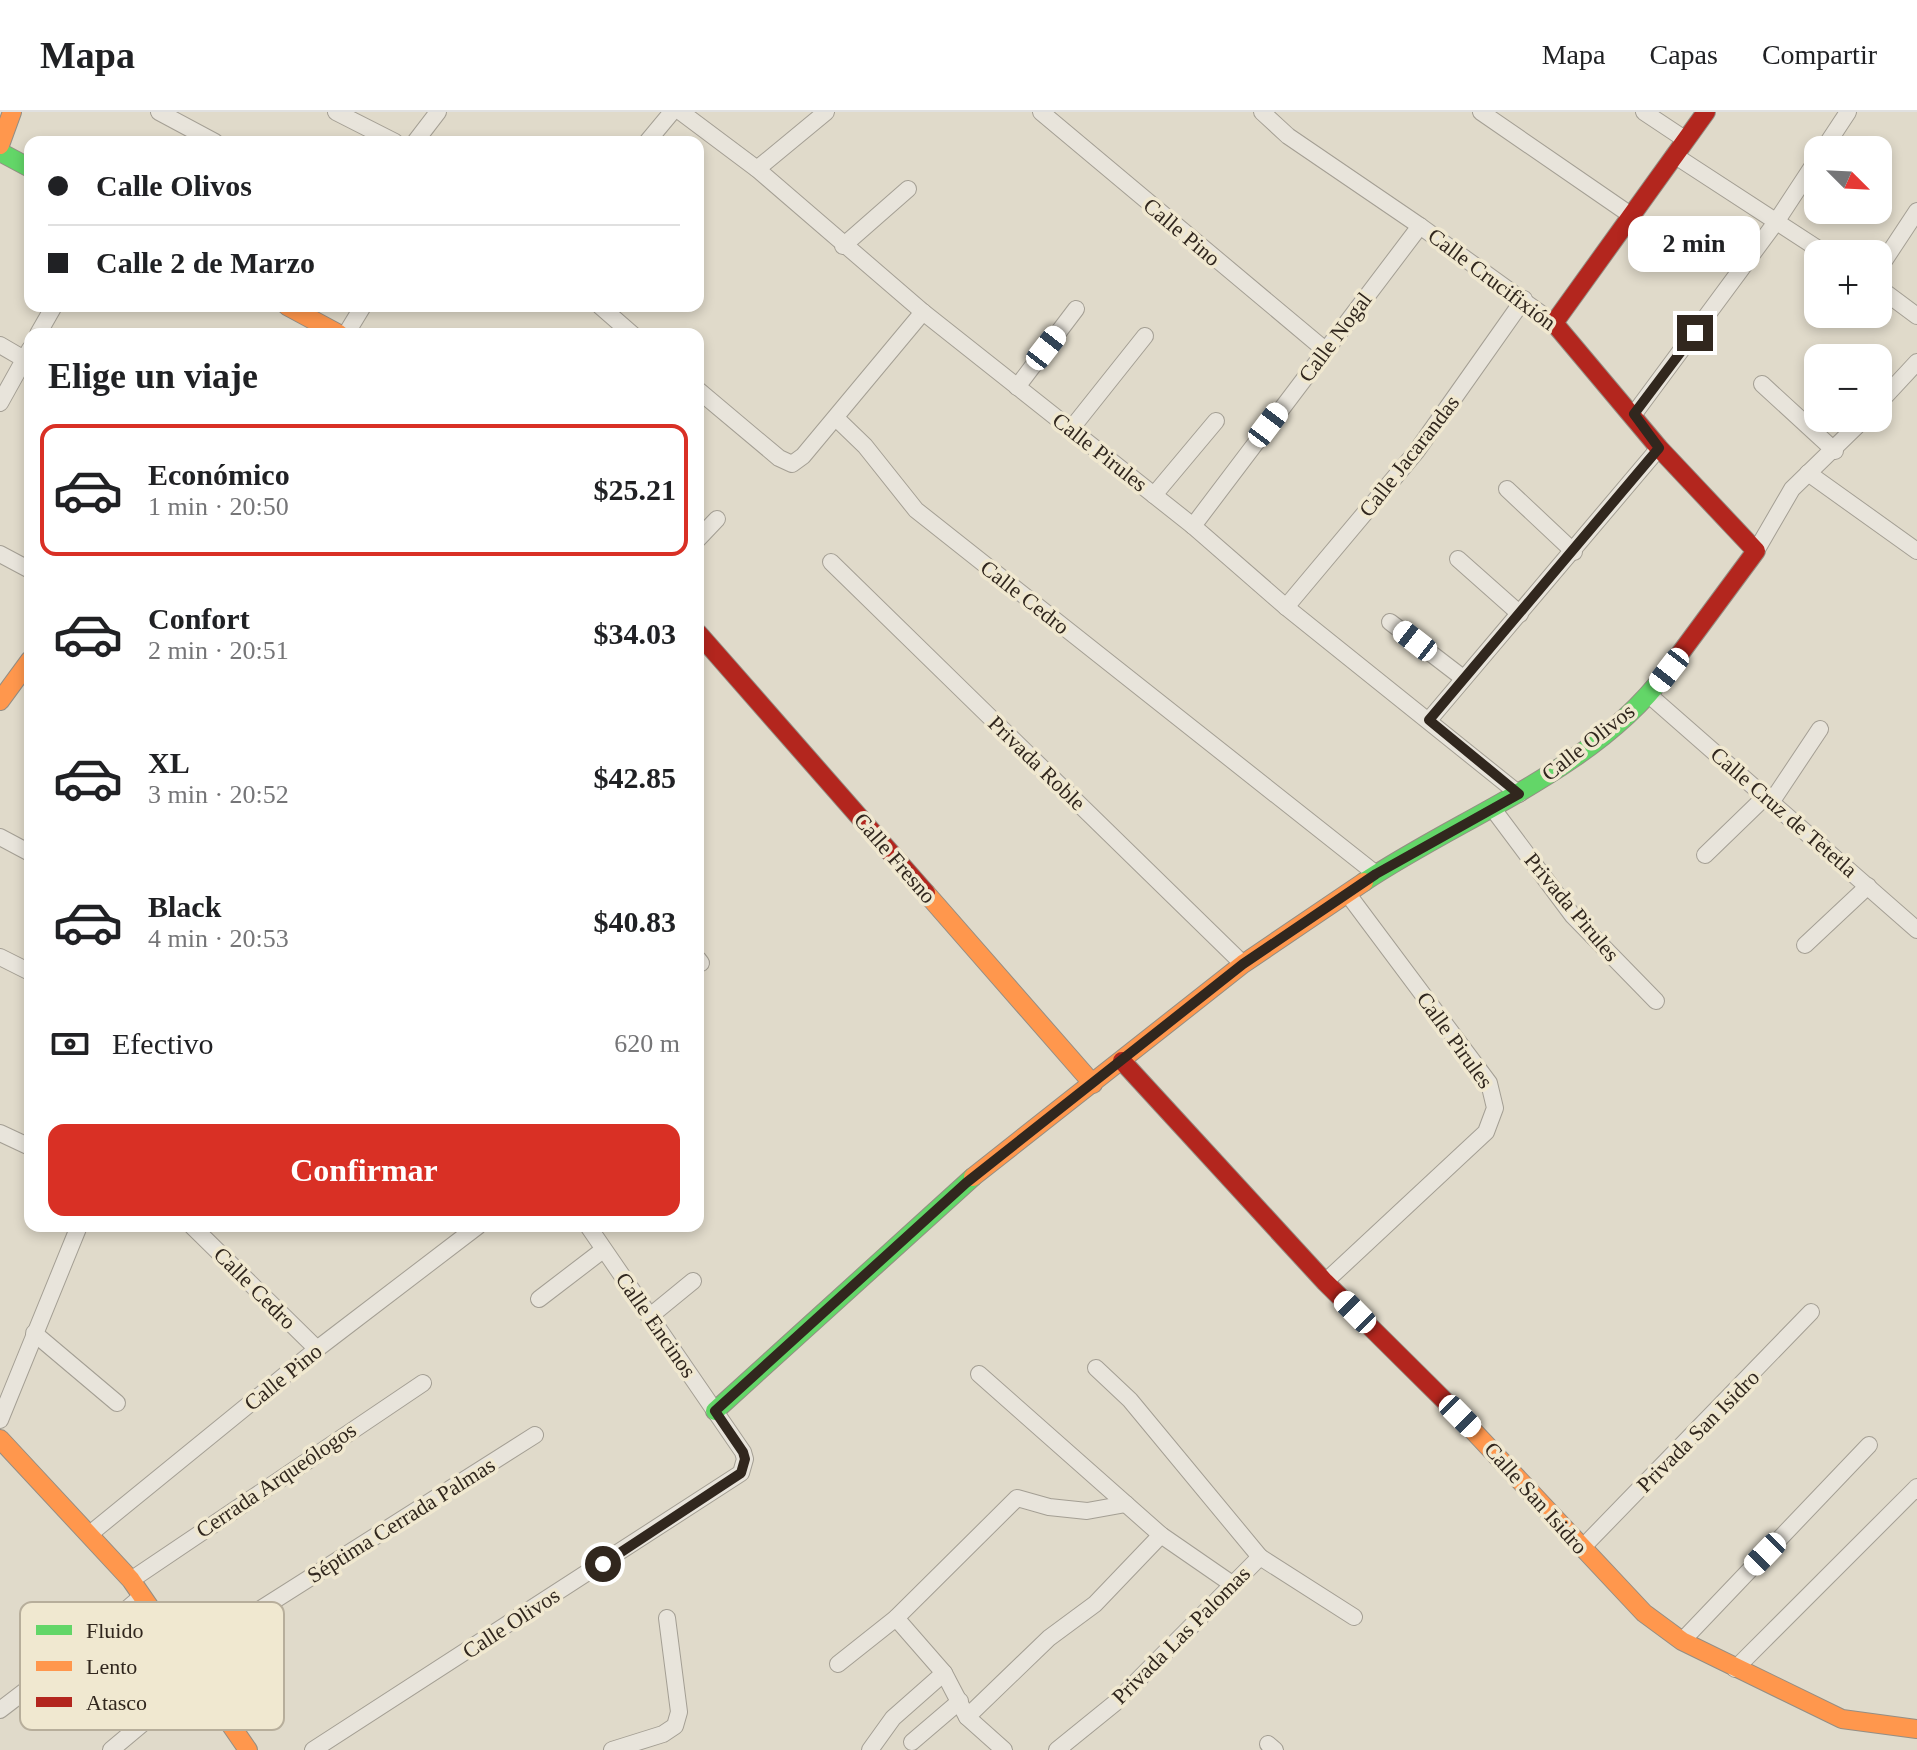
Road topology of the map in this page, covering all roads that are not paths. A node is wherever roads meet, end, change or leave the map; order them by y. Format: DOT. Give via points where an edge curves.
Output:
graph roads {
  1 [pos="12,112"];
  2 [pos="159,112"];
  3 [pos="336,112"];
  4 [pos="438,112"];
  5 [pos="672,112"];
  6 [pos="681,112"];
  7 [pos="826,112"];
  8 [pos="1041,112"];
  9 [pos="1262,112"];
  10 [pos="1481,112"];
  11 [pos="1644,112"];
  12 [pos="1706,112"];
  13 [pos="1848,112"];
  14 [pos="204,136"];
  15 [pos="383,136"];
  16 [pos="420,136"];
  17 [pos="652,136"];
  18 [pos="1832,136"];
  19 [pos="1686,140"];
  20 [pos="0,145"];
  21 [pos="0,152"];
  22 [pos="1674,155"];
  23 [pos="24,165"];
  24 [pos="757,169"];
  25 [pos="1804,179"];
  26 [pos="908,189"];
  27 [pos="1917,211"];
  28 [pos="1632,216"];
  29 [pos="1776,222"];
  30 [pos="1420,226"];
  31 [pos="1804,240"];
  32 [pos="843,246"];
  33 [pos="1892,249"];
  34 [pos="1892,297"];
  35 [pos="1524,299"];
  36 [pos="1076,309"];
  37 [pos="298,312"];
  38 [pos="607,312"];
  39 [pos="923,312"];
  40 [pos="1917,316"];
  41 [pos="1554,323"];
  42 [pos="328,328"];
  43 [pos="625,328"];
  44 [pos="1145,336"];
  45 [pos="0,345"];
  46 [pos="1325,350"];
  47 [pos="24,353"];
  48 [pos="24,359"];
  49 [pos="1917,362"];
  50 [pos="1762,384"];
  51 [pos="1017,387"];
  52 [pos="1892,389"];
  53 [pos="704,395"];
  54 [pos="0,403"];
  55 [pos="1634,414"];
  56 [pos="836,418"];
  57 [pos="1216,421"];
  58 [pos="1071,429"];
  59 [pos="1852,432"];
  60 [pos="1659,448"];
  61 [pos="1835,451"];
  62 [pos="1808,473"];
  63 [pos="1507,489"];
  64 [pos="1154,495"];
  65 [pos="717,519"];
  66 [pos="1193,526"];
  67 [pos="704,533"];
  68 [pos="1756,551"];
  69 [pos="1917,551"];
  70 [pos="1574,552"];
  71 [pos="0,554"];
  72 [pos="1458,559"];
  73 [pos="831,562"];
  74 [pos="24,567"];
  75 [pos="1286,607"];
  76 [pos="1520,614"];
  77 [pos="1390,622"];
  78 [pos="704,640"];
  79 [pos="24,668"];
  80 [pos="1463,678"];
  81 [pos="1649,695"];
  82 [pos="0,701"];
  83 [pos="1429,720"];
  84 [pos="1820,729"];
  85 [pos="1519,794"];
  86 [pos="1770,798"];
  87 [pos="1493,809"];
  88 [pos="0,837"];
  89 [pos="24,850"];
  90 [pos="1705,855"];
  91 [pos="1376,874"];
  92 [pos="1868,886"];
  93 [pos="1347,893"];
  94 [pos="1917,930"];
  95 [pos="1805,945"];
  96 [pos="0,957"];
  97 [pos="1243,964"];
  98 [pos="24,969"];
  99 [pos="1656,1001"];
  100 [pos="1122,1061"];
  101 [pos="1093,1084"];
  102 [pos="0,1133"];
  103 [pos="24,1144"];
  104 [pos="76,1232"];
  105 [pos="198,1232"];
  106 [pos="470,1232"];
  107 [pos="592,1232"];
  108 [pos="603,1250"];
  109 [pos="693,1281"];
  110 [pos="1325,1282"];
  111 [pos="539,1299"];
  112 [pos="1811,1312"];
  113 [pos="649,1317"];
  114 [pos="34,1333"];
  115 [pos="317,1349"];
  116 [pos="1096,1368"];
  117 [pos="979,1374"];
  118 [pos="423,1383"];
  119 [pos="117,1403"];
  120 [pos="715,1411"];
  121 [pos="0,1420"];
  122 [pos="535,1435"];
  123 [pos="0,1439"];
  124 [pos="1869,1445"];
  125 [pos="744,1466"];
  126 [pos="1917,1487"];
  127 [pos="1126,1504"];
  128 [pos="91,1533"];
  129 [pos="1161,1535"];
  130 [pos="1582,1548"];
  131 [pos="1260,1557"];
  132 [pos="131,1580"];
  133 [pos="1232,1584"];
  134 [pos="142,1596"];
  135 [pos="135,1602"];
  136 [pos="146,1602"];
  137 [pos="272,1602"];
  138 [pos="1354,1617"];
  139 [pos="667,1618"];
  140 [pos="896,1618"];
  141 [pos="1682,1641"];
  142 [pos="838,1664"];
  143 [pos="1735,1669"];
  144 [pos="944,1673"];
  145 [pos="20,1695"];
  146 [pos="960,1701"];
  147 [pos="0,1710"];
  148 [pos="967,1717"];
  149 [pos="1917,1729"];
  150 [pos="135,1730"];
  151 [pos="234,1730"];
  152 [pos="912,1742"];
  153 [pos="111,1750"];
  154 [pos="248,1750"];
  155 [pos="313,1750"];
  156 [pos="612,1750"];
  157 [pos="870,1750"];
  158 [pos="1004,1750"];
  159 [pos="1057,1750"];
  1 -- 20 [label="street"];
  2 -- 14 [label="street"];
  3 -- 15 [label="street"];
  4 -- 16 [label="street"];
  5 -- 17 [label="street"];
  6 -- 24 [label="street, Calle Pirules"];
  7 -- 24 [label="street"];
  8 -- 46 [label="street, Calle Pino"];
  9 -- 30 [label="street, Calle Crucifixión" via="1288,136"];
  10 -- 28 [label="street"];
  11 -- 19 [label="street"];
  12 -- 19 [label="street"];
  13 -- 18 [label="street"];
  19 -- 22 [label="street"];
  21 -- 23 [label="street"];
  22 -- 28 [label="street"];
  22 -- 29 [label="street"];
  24 -- 32 [label="street, Calle Pirules"];
  25 -- 29 [label="street"];
  26 -- 32 [label="street"];
  27 -- 33 [label="street"];
  28 -- 41 [label="street"];
  29 -- 31 [label="street"];
  29 -- 55 [label="street"];
  30 -- 35 [label="street, Calle Crucifixión"];
  30 -- 46 [label="street, Calle Nogal"];
  32 -- 39 [label="street, Calle Pirules"];
  34 -- 40 [label="street"];
  35 -- 41 [label="street, Calle Crucifixión"];
  35 -- 75 [label="street, Calle Jacarandas" via="1416,452"];
  36 -- 51 [label="street"];
  37 -- 42 [label="street"];
  38 -- 43 [label="street"];
  39 -- 51 [label="street, Calle Pirules"];
  39 -- 56 [label="street"];
  41 -- 55 [label="street, Calle Crucifixión"];
  44 -- 58 [label="street"];
  45 -- 47 [label="street"];
  46 -- 66 [label="street, Calle Nogal"];
  48 -- 54 [label="street"];
  49 -- 52 [label="street"];
  50 -- 61 [label="street"];
  51 -- 58 [label="street, Calle Pirules"];
  53 -- 56 [label="street" via="792,464"];
  55 -- 60 [label="street, Calle Crucifixión"];
  56 -- 91 [label="street, Calle Cedro" via="916,510"];
  57 -- 64 [label="street"];
  58 -- 64 [label="street, Calle Pirules"];
  59 -- 61 [label="street, Calle Olivos"];
  60 -- 68 [label="street, Calle Crucifixión"];
  60 -- 70 [label="street"];
  61 -- 62 [label="street, Calle Olivos"];
  62 -- 68 [label="street, Calle Olivos" via="1792,489"];
  62 -- 69 [label="street"];
  63 -- 70 [label="street"];
  64 -- 66 [label="street, Calle Pirules"];
  65 -- 67 [label="street"];
  66 -- 75 [label="street, Calle Pirules"];
  68 -- 81 [label="street, Calle Olivos"];
  70 -- 76 [label="street"];
  71 -- 74 [label="street"];
  72 -- 76 [label="street"];
  73 -- 97 [label="street, Privada Roble"];
  75 -- 83 [label="street, Calle Pirules"];
  76 -- 80 [label="street"];
  77 -- 80 [label="street"];
  78 -- 101 [label="street, Calle Fresno"];
  79 -- 82 [label="street"];
  80 -- 83 [label="street"];
  81 -- 85 [label="street, Calle Olivos"];
  81 -- 86 [label="street, Calle Cruz de Tetetla"];
  83 -- 85 [label="street, Calle Pirules"];
  84 -- 86 [label="street"];
  85 -- 87 [label="street, Calle Olivos"];
  86 -- 90 [label="street"];
  86 -- 92 [label="street, Calle Cruz de Tetetla"];
  87 -- 91 [label="street, Calle Olivos"];
  87 -- 99 [label="street, Privada Pirules" via="1573,916"];
  88 -- 89 [label="street"];
  91 -- 93 [label="street, Calle Olivos"];
  92 -- 94 [label="street, Calle Cruz de Tetetla"];
  92 -- 95 [label="street"];
  93 -- 97 [label="street, Calle Olivos"];
  93 -- 110 [label="street, Calle Pirules" via="1489,1083 1495,1108 1486,1132"];
  96 -- 98 [label="street"];
  97 -- 100 [label="street, Calle Olivos"];
  100 -- 101 [label="street, Calle Olivos"];
  100 -- 110 [label="street, Calle San Isidro"];
  101 -- 120 [label="street, Calle Olivos" via="966,1183"];
  102 -- 103 [label="street"];
  104 -- 114 [label="street"];
  105 -- 115 [label="street, Calle Cedro"];
  106 -- 115 [label="street, Calle Pino"];
  107 -- 108 [label="street, Calle Encinos"];
  108 -- 111 [label="street"];
  108 -- 113 [label="street, Calle Encinos"];
  109 -- 113 [label="street"];
  110 -- 130 [label="street, Calle San Isidro" via="1480,1436"];
  112 -- 130 [label="street, Privada San Isidro"];
  113 -- 120 [label="street, Calle Encinos"];
  114 -- 119 [label="street"];
  114 -- 121 [label="street"];
  115 -- 128 [label="street, Calle Pino"];
  116 -- 131 [label="street, Privada Las Palomas" via="1130,1400"];
  117 -- 127 [label="street"];
  118 -- 132 [label="street, Cerrada Arqueólogos"];
  120 -- 125 [label="street, Calle Encinos" via="743,1452"];
  122 -- 137 [label="street, Séptima Cerrada Palmas"];
  123 -- 128 [label="street"];
  124 -- 141 [label="street"];
  125 -- 155 [label="street, Calle Olivos" via="734,1479"];
  126 -- 143 [label="street"];
  127 -- 129 [label="street"];
  127 -- 140 [label="street" via="1087,1511 1017,1498"];
  128 -- 132 [label="street"];
  129 -- 133 [label="street"];
  129 -- 148 [label="street" via="1095,1604 1049,1638"];
  130 -- 141 [label="street, Calle San Isidro" via="1644,1613"];
  131 -- 133 [label="street, Privada Las Palomas"];
  131 -- 138 [label="street"];
  132 -- 134 [label="street"];
  133 -- 159 [label="street, Privada Las Palomas" via="1115,1703"];
  134 -- 135 [label="street"];
  134 -- 136 [label="street"];
  139 -- 156 [label="street" via="679,1712 675,1726"];
  140 -- 142 [label="street"];
  140 -- 144 [label="street"];
  141 -- 143 [label="street, Calle San Isidro"];
  143 -- 149 [label="street, Calle San Isidro" via="1842,1719"];
  144 -- 146 [label="street"];
  144 -- 157 [label="street" via="893,1718"];
  145 -- 147 [label="street"];
  146 -- 148 [label="street"];
  146 -- 152 [label="street"];
  148 -- 158 [label="street"];
  150 -- 153 [label="street"];
  151 -- 154 [label="street"];
}
